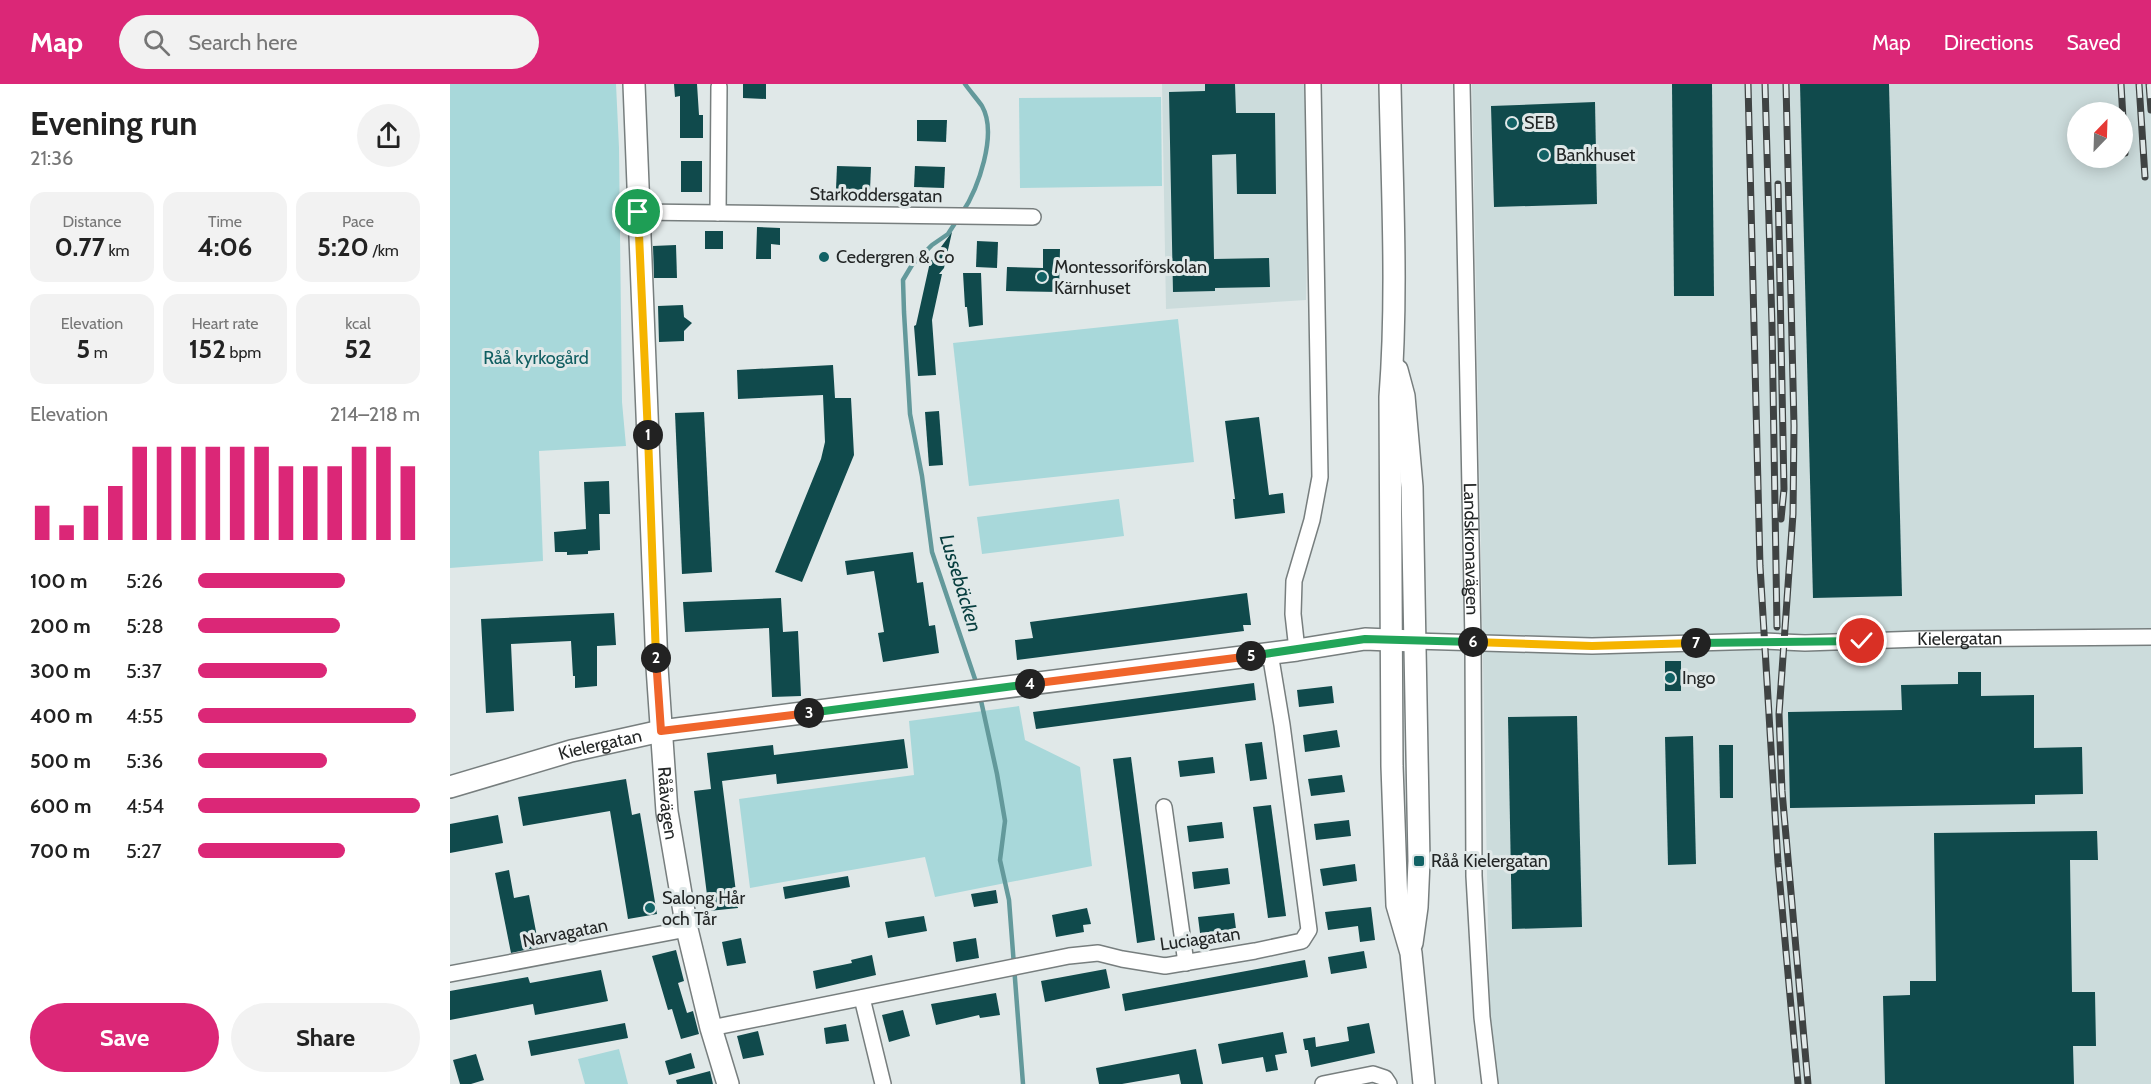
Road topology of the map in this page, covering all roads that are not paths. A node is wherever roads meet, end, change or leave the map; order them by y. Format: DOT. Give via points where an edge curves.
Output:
graph roads {
  1 [pos="634,84"];
  2 [pos="1313,84"];
  3 [pos="1390,84"];
  4 [pos="1462,84"];
  5 [pos="719,87"];
  6 [pos="638,212"];
  7 [pos="718,213"];
  8 [pos="1033,217"];
  9 [pos="1393,355"];
  10 [pos="2151,637"];
  11 [pos="1391,639"];
  12 [pos="1414,641"];
  13 [pos="1473,642"];
  14 [pos="1297,650"];
  15 [pos="1270,653"];
  16 [pos="661,731"];
  17 [pos="450,787"];
  18 [pos="1164,807"];
  19 [pos="687,929"];
  20 [pos="1411,953"];
  21 [pos="1186,963"];
  22 [pos="450,975"];
  23 [pos="862,998"];
  24 [pos="711,1028"];
  25 [pos="1385,1080"];
  26 [pos="728,1084"];
  27 [pos="883,1084"];
  28 [pos="1323,1084"];
  29 [pos="1424,1084"];
  30 [pos="1490,1084"];
  1 -- 6 [label="street, Rååvägen"];
  2 -- 14 [label="street" via="1320,477 1294,581"];
  3 -- 9 [label="street"];
  4 -- 13 [label="street, Landskronavägen"];
  5 -- 7 [label="street"];
  6 -- 7 [label="street, Starkoddersgatan"];
  6 -- 16 [label="street, Rååvägen"];
  7 -- 8 [label="street, Starkoddersgatan"];
  9 -- 11 [label="street" via="1389,397"];
  9 -- 12 [label="street" via="1404,396 1412,487"];
  10 -- 13 [label="street, Kielergatan" via="1592,646"];
  11 -- 12 [label="street, Kielergatan"];
  11 -- 14 [label="street, Kielergatan" via="1365,639"];
  11 -- 20 [label="street" via="1397,905"];
  12 -- 13 [label="street, Kielergatan"];
  12 -- 20 [label="street" via="1419,861"];
  13 -- 30 [label="street, Landskronavägen" via="1474,876"];
  14 -- 15 [label="street, Kielergatan"];
  15 -- 16 [label="street, Kielergatan"];
  15 -- 21 [label="street, Luciagatan" via="1309,930 1302,941"];
  16 -- 17 [label="street, Kielergatan" via="571,751"];
  16 -- 19 [label="street, Rååvägen" via="667,812"];
  18 -- 21 [label="street"];
  19 -- 22 [label="street, Narvagatan"];
  19 -- 24 [label="street, Rååvägen"];
  20 -- 29 [label="street"];
  21 -- 23 [label="street, Luciagatan" via="1165,966 1098,953"];
  23 -- 24 [label="street, Luciagatan"];
  23 -- 27 [label="street"];
  24 -- 26 [label="street, Rååvägen"];
  25 -- 28 [label="street" via="1373,1074"];
}
